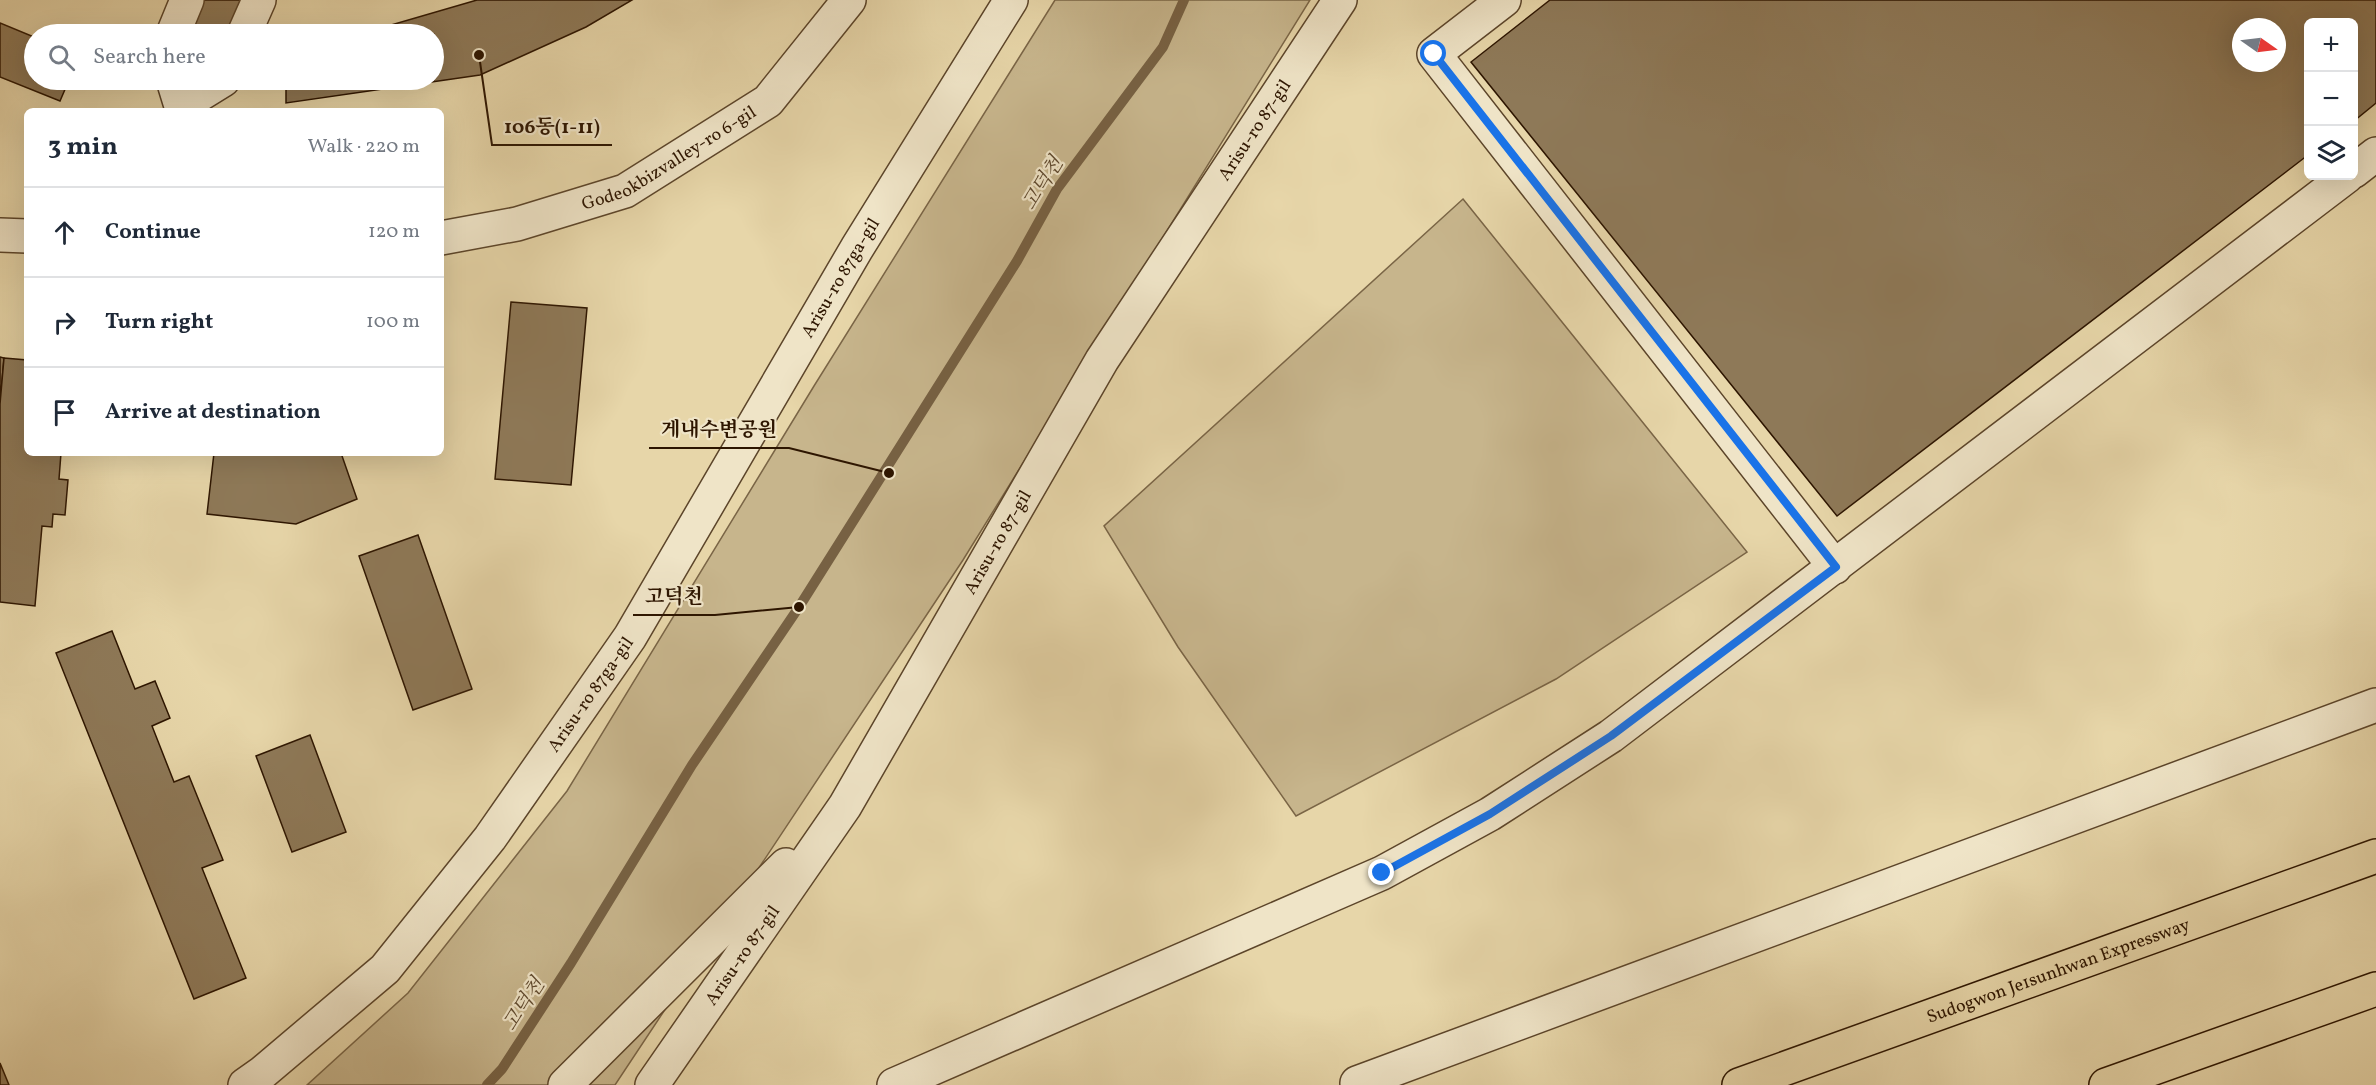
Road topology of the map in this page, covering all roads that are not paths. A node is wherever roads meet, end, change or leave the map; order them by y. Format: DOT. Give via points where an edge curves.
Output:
graph roads {
  1 [pos="187,0"];
  2 [pos="259,0"];
  3 [pos="849,0"];
  4 [pos="1011,0"];
  5 [pos="1340,0"];
  6 [pos="1504,0"];
  7 [pos="177,24"];
  8 [pos="248,24"];
  9 [pos="176,90"];
  10 [pos="207,90"];
  11 [pos="2376,154"];
  12 [pos="2358,168"];
  13 [pos="2343,180"];
  14 [pos="0,235"];
  15 [pos="24,236"];
  16 [pos="444,237"];
  17 [pos="1836,567"];
  18 [pos="2376,705"];
  19 [pos="845,806"];
  20 [pos="2376,855"];
  21 [pos="2376,989"];
  22 [pos="1357,1083"];
  23 [pos="245,1085"];
  24 [pos="565,1085"];
  25 [pos="652,1085"];
  26 [pos="894,1085"];
  27 [pos="1739,1085"];
  28 [pos="2106,1085"];
  1 -- 7 [label="street"];
  2 -- 8 [label="street"];
  3 -- 16 [label="street, Godeokbizvalley-ro 6-gil" via="768,101 625,191 517,224"];
  4 -- 23 [label="street, Arisu-ro 87ga-gil" via="857,248 630,637 490,838 385,969"];
  5 -- 19 [label="street, Arisu-ro 87-gil" via="1102,360"];
  6 -- 17 [label="street" via="1434,54"];
  9 -- 10 [label="street" via="181,106"];
  11 -- 12 [label="street"];
  13 -- 17 [label="street"];
  14 -- 15 [label="street"];
  17 -- 26 [label="street" via="1611,736 1490,814 1382,873"];
  18 -- 22 [label="street"];
  19 -- 24 [label="street"];
  19 -- 25 [label="street, Arisu-ro 87-gil"];
  20 -- 27 [label="highway, Sudogwon Je1sunhwan Expressway"];
  21 -- 28 [label="highway"];
}
